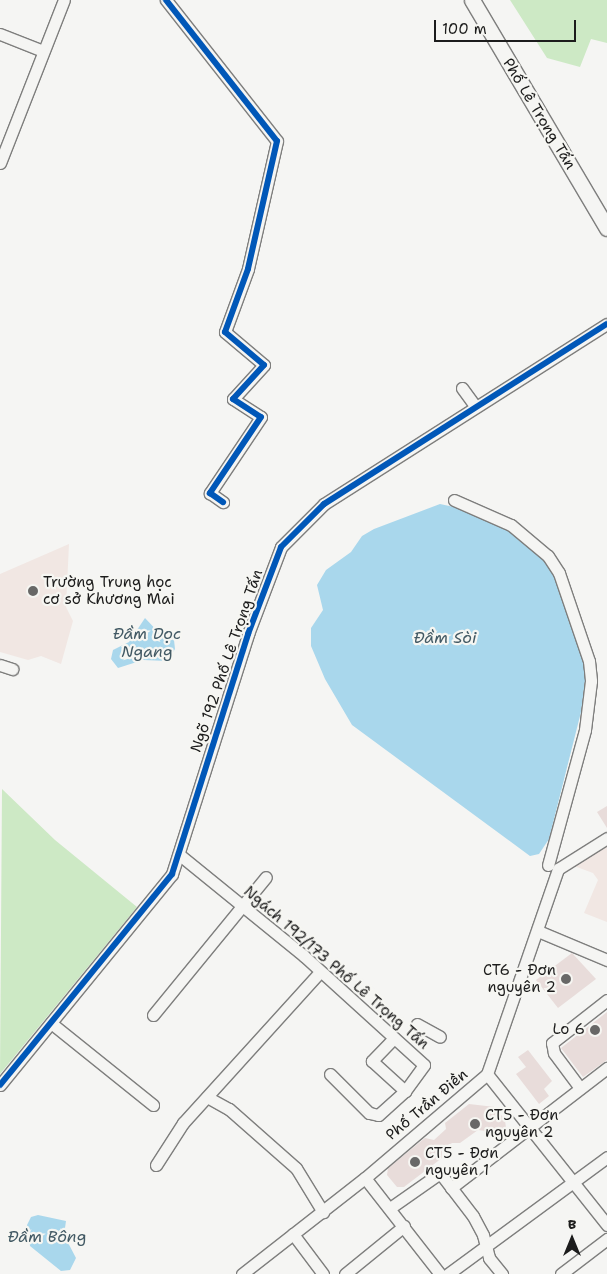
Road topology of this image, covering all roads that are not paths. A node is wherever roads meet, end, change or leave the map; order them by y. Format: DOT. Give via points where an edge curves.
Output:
graph roads {
  1 [pos="64,0"];
  2 [pos="166,0"];
  3 [pos="472,0"];
  4 [pos="0,34"];
  5 [pos="43,51"];
  6 [pos="0,163"];
  7 [pos="607,228"];
  8 [pos="607,324"];
  9 [pos="462,388"];
  10 [pos="475,406"];
  11 [pos="454,500"];
  12 [pos="223,502"];
  13 [pos="0,665"];
  14 [pos="12,669"];
  15 [pos="607,838"];
  16 [pos="181,856"];
  17 [pos="548,865"];
  18 [pos="266,877"];
  19 [pos="244,908"];
  20 [pos="538,931"];
  21 [pos="607,960"];
  22 [pos="320,972"];
  23 [pos="607,1000"];
  24 [pos="153,1015"];
  25 [pos="51,1023"];
  26 [pos="417,1024"];
  27 [pos="440,1037"];
  28 [pos="394,1038"];
  29 [pos="607,1068"];
  30 [pos="330,1074"];
  31 [pos="487,1074"];
  32 [pos="0,1085"];
  33 [pos="580,1088"];
  34 [pos="405,1091"];
  35 [pos="207,1097"];
  36 [pos="153,1104"];
  37 [pos="529,1128"];
  38 [pos="607,1157"];
  39 [pos="156,1165"];
  40 [pos="365,1178"];
  41 [pos="575,1184"];
  42 [pos="451,1188"];
  43 [pos="390,1208"];
  44 [pos="323,1212"];
  45 [pos="607,1225"];
  46 [pos="404,1226"];
  47 [pos="293,1234"];
  48 [pos="607,1239"];
  49 [pos="486,1247"];
  50 [pos="242,1274"];
  51 [pos="322,1274"];
  52 [pos="345,1274"];
  53 [pos="440,1274"];
  54 [pos="448,1274"];
  55 [pos="502,1274"];
  56 [pos="561,1274"];
  1 -- 5 [label="street"];
  2 -- 12 [label="street" via="277,141 248,269 225,332 264,365 234,399 260,417 210,494"];
  3 -- 7 [label="main road, Phố Lê Trọng Tấn"];
  4 -- 5 [label="street"];
  5 -- 6 [label="street"];
  8 -- 10 [label="street, Ngõ 192 Phố Lê Trọng Tấn"];
  9 -- 10 [label="street"];
  10 -- 16 [label="street, Ngõ 192 Phố Lê Trọng Tấn" via="324,504 281,547 199,782"];
  11 -- 17 [label="street" via="511,525 548,556 559,573 589,661 591,681 585,730"];
  13 -- 14 [label="street"];
  15 -- 20 [label="street, Phố Trần Điền" via="558,869"];
  16 -- 19 [label="street, Ngách 192/173 Phố Lê Trọng Tấn"];
  16 -- 25 [label="street, Ngõ 192 Phố Lê Trọng Tấn" via="156,897"];
  18 -- 19 [label="street"];
  19 -- 22 [label="street, Ngách 192/173 Phố Lê Trọng Tấn"];
  19 -- 24 [label="street"];
  20 -- 21 [label="street"];
  20 -- 31 [label="street, Phố Trần Điền"];
  22 -- 28 [label="street, Ngách 192/173 Phố Lê Trọng Tấn"];
  22 -- 35 [label="street"];
  23 -- 33 [label="street" via="552,1043 554,1053"];
  25 -- 32 [label="street, Ngõ 192 Phố Lê Trọng Tấn"];
  25 -- 36 [label="street"];
  26 -- 27 [label="street"];
  28 -- 34 [label="street, Ngách 192/173 Phố Lê Trọng Tấn" via="424,1065"];
  28 -- 34 [label="street" via="372,1062"];
  29 -- 33 [label="street"];
  30 -- 34 [label="street" via="369,1113 378,1116"];
  31 -- 37 [label="street"];
  31 -- 40 [label="street, Phố Trần Điền"];
  33 -- 37 [label="street"];
  35 -- 39 [label="street" via="183,1123"];
  35 -- 44 [label="street" via="229,1109 296,1168"];
  37 -- 41 [label="street"];
  37 -- 42 [label="street"];
  38 -- 41 [label="street"];
  40 -- 43 [label="street"];
  40 -- 44 [label="street, Phố Trần Điền"];
  41 -- 45 [label="street"];
  41 -- 49 [label="street"];
  42 -- 43 [label="street" via="440,1173"];
  42 -- 49 [label="street" via="473,1216"];
  43 -- 46 [label="street"];
  44 -- 47 [label="street, Phố Trần Điền"];
  46 -- 52 [label="street"];
  46 -- 53 [label="street"];
  47 -- 50 [label="street, Phố Trần Điền"];
  47 -- 51 [label="street"];
  48 -- 56 [label="street"];
  49 -- 54 [label="street"];
  49 -- 55 [label="street" via="489,1258"];
}
